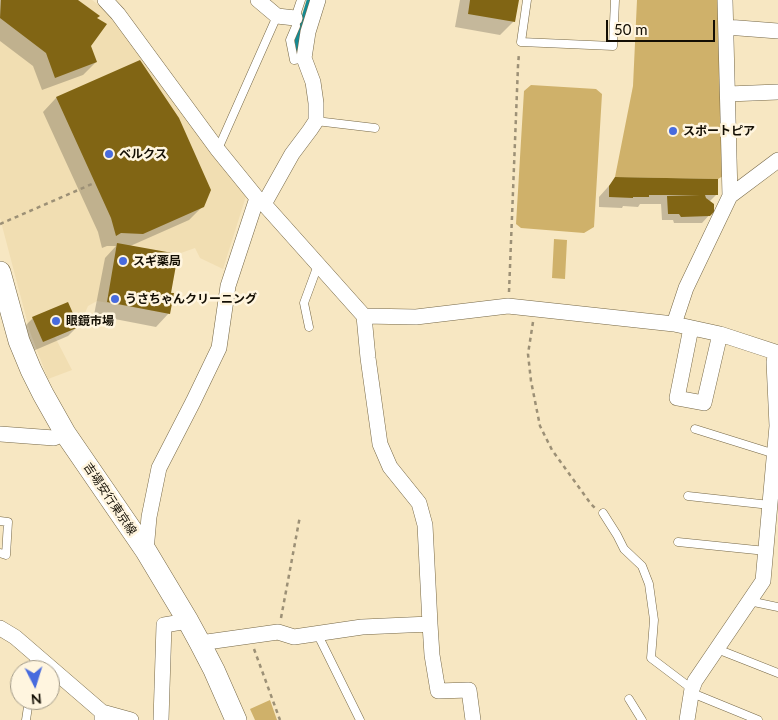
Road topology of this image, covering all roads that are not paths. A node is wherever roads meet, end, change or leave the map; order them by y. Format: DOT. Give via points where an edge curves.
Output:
graph roads {
  1 [pos="105,0"];
  2 [pos="258,0"];
  3 [pos="301,0"];
  4 [pos="318,0"];
  5 [pos="527,0"];
  6 [pos="615,0"];
  7 [pos="726,0"];
  8 [pos="276,16"];
  9 [pos="296,18"];
  10 [pos="726,27"];
  11 [pos="778,31"];
  12 [pos="304,58"];
  13 [pos="778,92"];
  14 [pos="728,94"];
  15 [pos="316,120"];
  16 [pos="375,128"];
  17 [pos="218,150"];
  18 [pos="776,164"];
  19 [pos="730,196"];
  20 [pos="260,201"];
  21 [pos="318,265"];
  22 [pos="0,275"];
  23 [pos="364,316"];
  24 [pos="674,324"];
  25 [pos="309,326"];
  26 [pos="691,328"];
  27 [pos="720,334"];
  28 [pos="777,353"];
  29 [pos="695,428"];
  30 [pos="65,433"];
  31 [pos="0,434"];
  32 [pos="775,454"];
  33 [pos="775,481"];
  34 [pos="688,496"];
  35 [pos="770,506"];
  36 [pos="603,513"];
  37 [pos="0,520"];
  38 [pos="678,542"];
  39 [pos="768,547"];
  40 [pos="146,551"];
  41 [pos="0,553"];
  42 [pos="749,602"];
  43 [pos="778,607"];
  44 [pos="188,621"];
  45 [pos="430,624"];
  46 [pos="0,628"];
  47 [pos="317,633"];
  48 [pos="200,643"];
  49 [pos="717,649"];
  50 [pos="35,655"];
  51 [pos="34,660"];
  52 [pos="778,673"];
  53 [pos="692,691"];
  54 [pos="628,699"];
  55 [pos="102,716"];
  56 [pos="686,719"];
  57 [pos="131,720"];
  58 [pos="161,720"];
  59 [pos="236,720"];
  60 [pos="360,720"];
  61 [pos="473,720"];
  62 [pos="642,720"];
  63 [pos="758,720"];
  1 -- 17 [label="street"];
  2 -- 8 [label="street"];
  3 -- 9 [label="lane"];
  4 -- 12 [label="street"];
  5 -- 6 [label="lane" via="521,42 613,46"];
  7 -- 10 [label="street"];
  8 -- 9 [label="street"];
  8 -- 17 [label="lane"];
  9 -- 12 [label="lane" via="290,40 294,60"];
  10 -- 11 [label="street"];
  10 -- 14 [label="street"];
  12 -- 15 [label="street" via="313,82"];
  13 -- 14 [label="street"];
  14 -- 19 [label="street"];
  15 -- 16 [label="lane"];
  15 -- 20 [label="street"];
  17 -- 20 [label="street"];
  18 -- 19 [label="street"];
  19 -- 24 [label="street" via="686,288"];
  20 -- 21 [label="street"];
  20 -- 40 [label="street" via="228,286 219,348 159,468"];
  21 -- 23 [label="street"];
  21 -- 25 [label="lane" via="304,303"];
  22 -- 30 [label="main road, 吉場安行東京線" via="25,355"];
  23 -- 24 [label="street" via="416,317 508,306"];
  23 -- 45 [label="street" via="380,444 390,467 419,503 425,525"];
  24 -- 26 [label="street"];
  26 -- 27 [label="street"];
  26 -- 27 [label="street" via="677,398 704,403"];
  27 -- 28 [label="street"];
  28 -- 32 [label="street" via="774,362"];
  29 -- 32 [label="lane"];
  30 -- 31 [label="street" via="54,438"];
  30 -- 40 [label="main road, 吉場安行東京線"];
  32 -- 33 [label="street"];
  33 -- 35 [label="street"];
  34 -- 35 [label="lane"];
  35 -- 39 [label="street"];
  36 -- 53 [label="lane" via="624,549 642,566 649,584 654,620 651,658"];
  37 -- 41 [label="lane" via="8,522 6,554"];
  38 -- 39 [label="lane"];
  39 -- 42 [label="street" via="763,581"];
  40 -- 44 [label="main road, 吉場安行東京線"];
  42 -- 43 [label="lane"];
  42 -- 49 [label="street"];
  44 -- 48 [label="main road, 吉場安行東京線"];
  44 -- 58 [label="street" via="164,625"];
  45 -- 47 [label="street"];
  45 -- 61 [label="street" via="438,691 469,690"];
  46 -- 50 [label="street"];
  47 -- 48 [label="street" via="294,637 278,632"];
  47 -- 60 [label="lane"];
  48 -- 59 [label="main road, 吉場安行東京線"];
  49 -- 52 [label="lane"];
  49 -- 53 [label="street"];
  50 -- 51 [label="lane"];
  50 -- 55 [label="street"];
  53 -- 56 [label="street"];
  53 -- 63 [label="lane"];
  54 -- 62 [label="lane"];
  55 -- 57 [label="street"];
}
